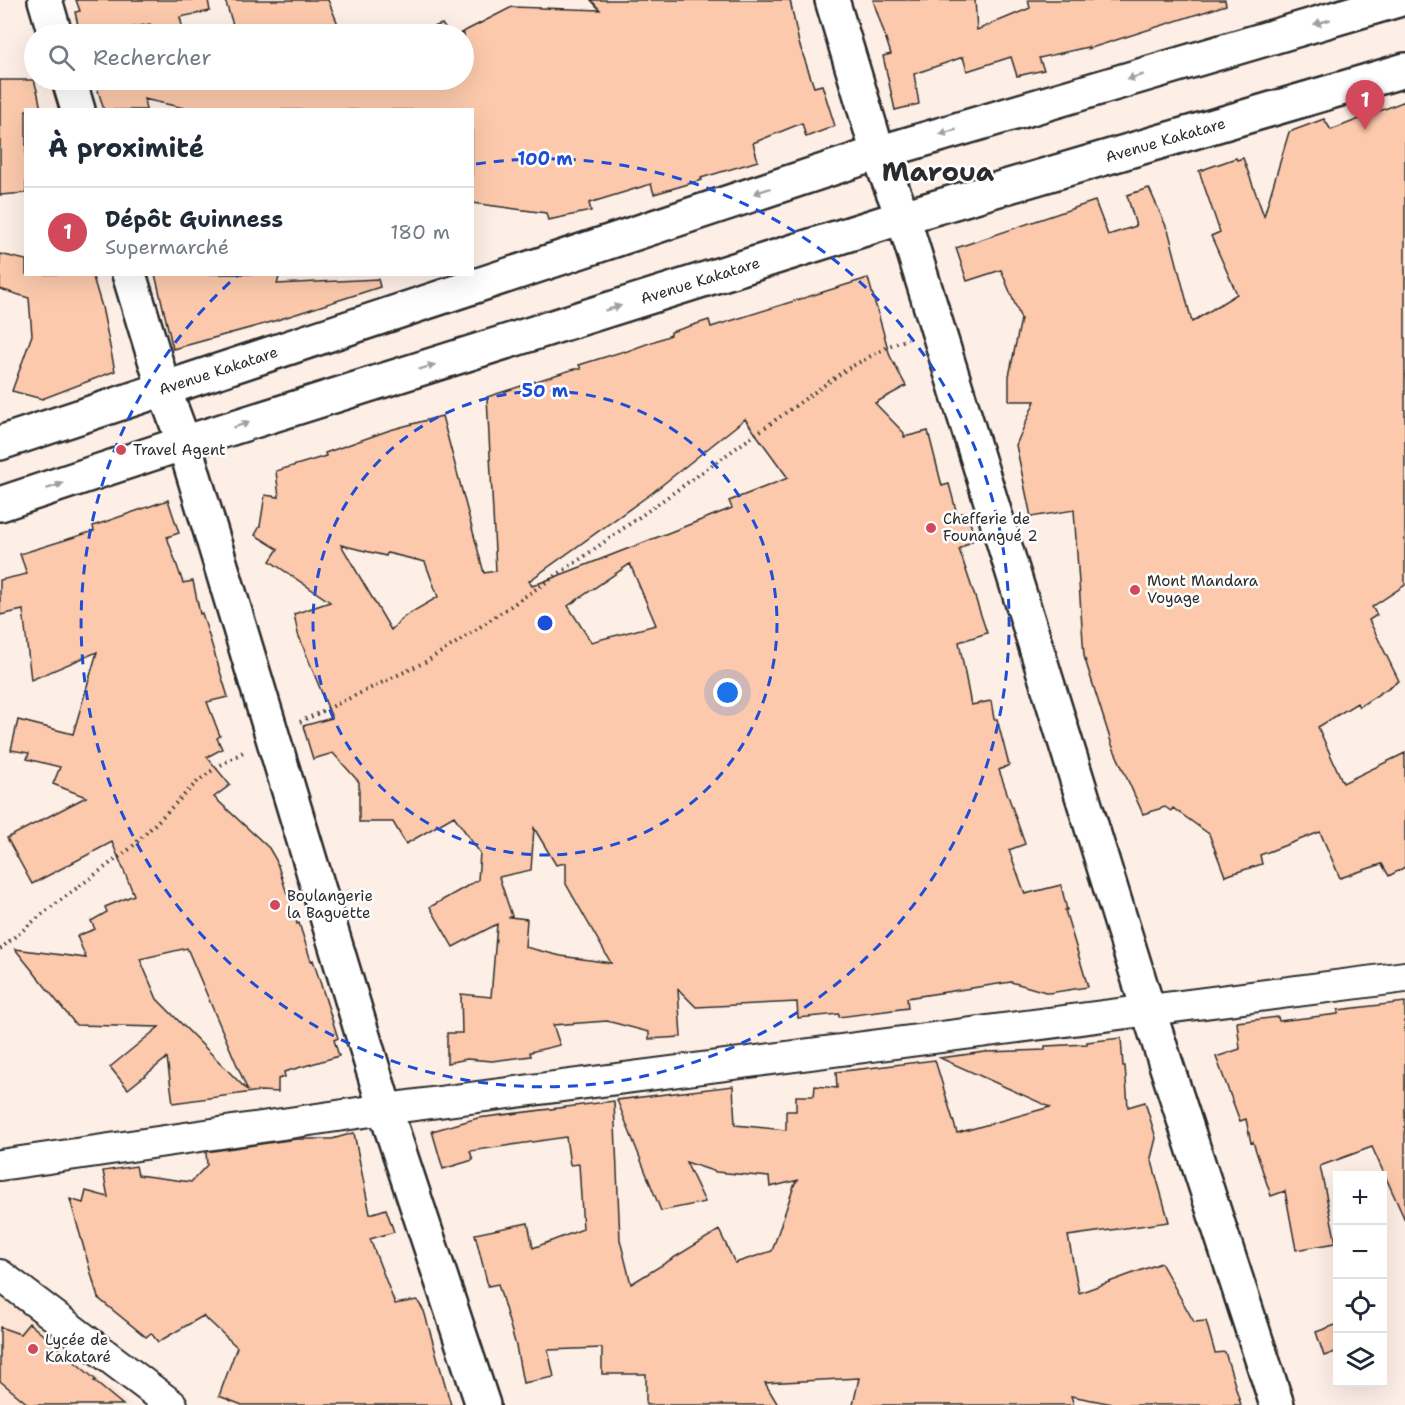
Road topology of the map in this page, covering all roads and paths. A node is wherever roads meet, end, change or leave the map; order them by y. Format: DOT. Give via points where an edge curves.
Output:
graph roads {
  1 [pos="45,0"];
  2 [pos="832,0"];
  3 [pos="1398,0"];
  4 [pos="52,24"];
  5 [pos="1405,70"];
  6 [pos="72,90"];
  7 [pos="77,108"];
  8 [pos="878,153"];
  9 [pos="903,217"];
  10 [pos="130,276"];
  11 [pos="937,329"];
  12 [pos="164,389"];
  13 [pos="0,443"];
  14 [pos="184,443"];
  15 [pos="0,504"];
  16 [pos="273,735"];
  17 [pos="0,949"];
  18 [pos="1405,977"];
  19 [pos="1148,1009"];
  20 [pos="385,1109"];
  21 [pos="0,1165"];
  22 [pos="0,1275"];
  23 [pos="172,1405"];
  24 [pos="483,1405"];
  25 [pos="1277,1405"];
  1 -- 4 [label="main road"];
  2 -- 8 [label="main road"];
  3 -- 8 [label="main road, Avenue Kakatare, one-way"];
  5 -- 9 [label="main road, Avenue Kakatare"];
  6 -- 7 [label="main road"];
  8 -- 9 [label="main road"];
  8 -- 12 [label="main road, Avenue Kakatare, one-way"];
  9 -- 11 [label="main road"];
  14 -- 9 [label="main road, Avenue Kakatare, one-way"];
  10 -- 12 [label="main road"];
  11 -- 16 [label="path" via="889,346 847,369 579,560 425,662"];
  11 -- 19 [label="main road"];
  12 -- 13 [label="main road, Avenue Kakatare"];
  12 -- 14 [label="main road"];
  15 -- 14 [label="main road, Avenue Kakatare, one-way"];
  14 -- 16 [label="main road"];
  16 -- 17 [label="path" via="213,769 131,848"];
  16 -- 20 [label="main road"];
  18 -- 19 [label="street"];
  19 -- 20 [label="street"];
  19 -- 25 [label="main road"];
  20 -- 21 [label="street"];
  20 -- 24 [label="main road"];
  22 -- 23 [label="street"];
}
